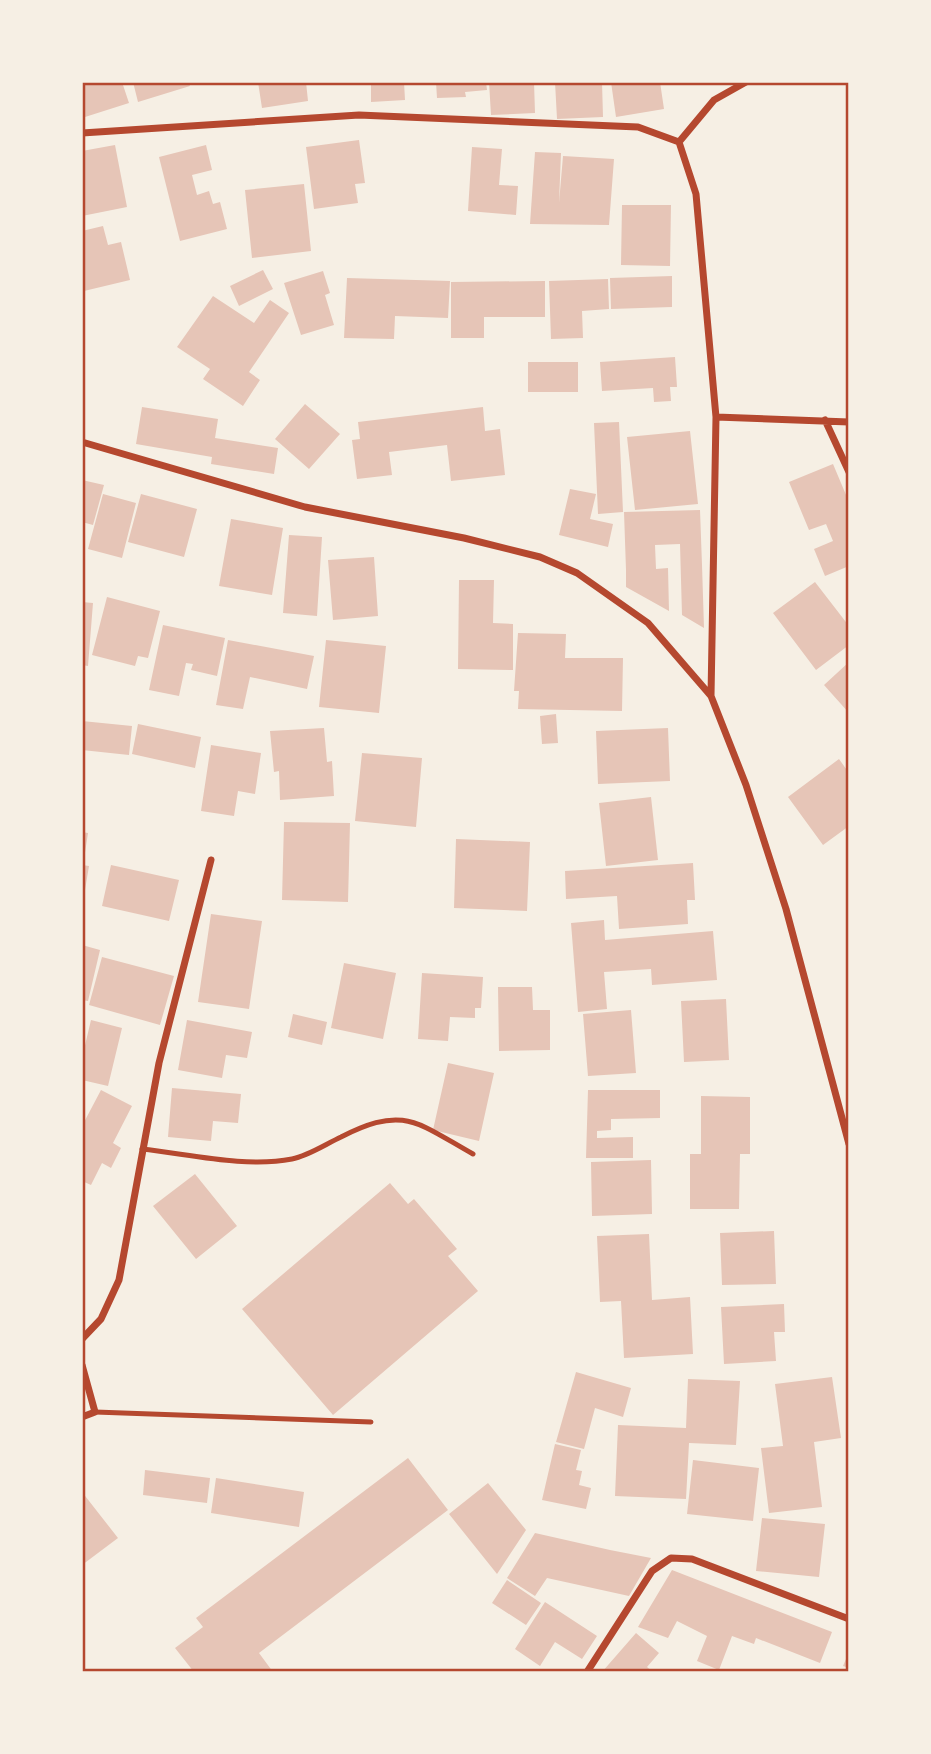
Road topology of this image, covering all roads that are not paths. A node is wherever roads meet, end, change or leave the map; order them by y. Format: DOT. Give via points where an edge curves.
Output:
graph roads {
  1 [pos="746,82"];
  2 [pos="82,133"];
  3 [pos="679,142"];
  4 [pos="716,417"];
  5 [pos="825,420"];
  6 [pos="849,422"];
  7 [pos="82,442"];
  8 [pos="849,472"];
  9 [pos="711,696"];
  10 [pos="211,860"];
  11 [pos="849,1144"];
  12 [pos="142,1149"];
  13 [pos="473,1154"];
  14 [pos="82,1339"];
  15 [pos="82,1365"];
  16 [pos="94,1412"];
  17 [pos="82,1417"];
  18 [pos="371,1422"];
  19 [pos="849,1619"];
  20 [pos="586,1672"];
  1 -- 3 [label="street" via="714,100"];
  2 -- 3 [label="street" via="359,115 638,127"];
  3 -- 4 [label="street" via="696,194"];
  4 -- 5 [label="street"];
  4 -- 9 [label="street"];
  5 -- 6 [label="street"];
  5 -- 8 [label="street"];
  7 -- 9 [label="street" via="305,507 540,557 578,573 631,608"];
  9 -- 11 [label="street" via="786,909"];
  10 -- 12 [label="street" via="174,997"];
  12 -- 13 [label="lane" via="257,1161 293,1159 372,1121 398,1118 424,1126"];
  12 -- 14 [label="street" via="119,1280 102,1319"];
  15 -- 16 [label="street"];
  16 -- 17 [label="street"];
  16 -- 18 [label="lane"];
  19 -- 20 [label="street" via="692,1559 671,1558 652,1571"];
}
